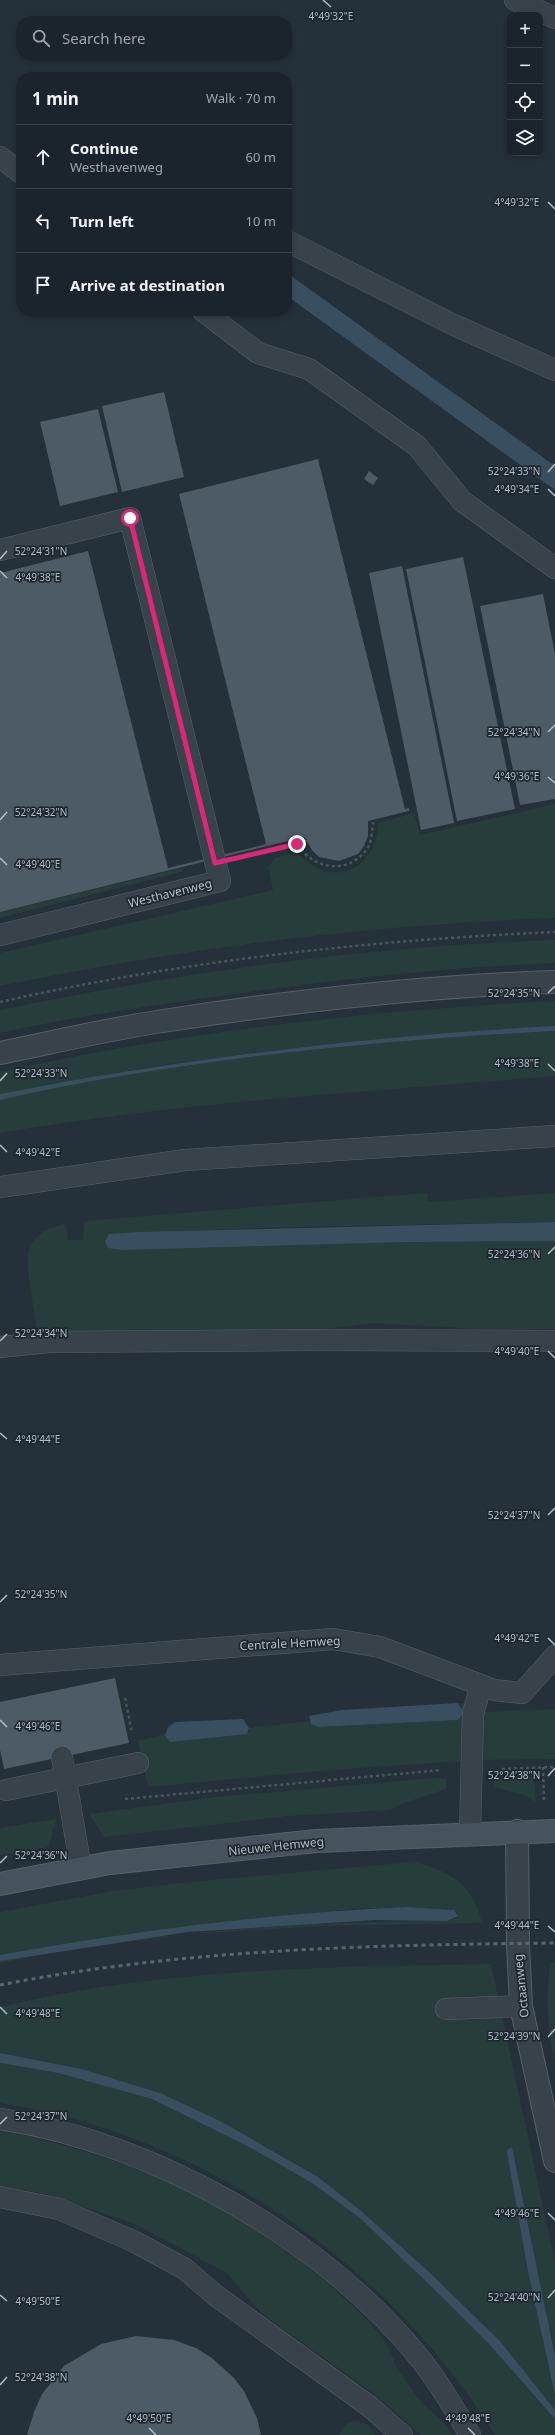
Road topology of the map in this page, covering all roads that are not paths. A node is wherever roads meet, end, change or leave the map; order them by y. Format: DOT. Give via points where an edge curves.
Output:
graph roads {
  1 [pos="515,0"];
  2 [pos="555,18"];
  3 [pos="0,157"];
  4 [pos="16,168"];
  5 [pos="292,244"];
  6 [pos="210,316"];
  7 [pos="555,370"];
  8 [pos="0,550"];
  9 [pos="555,568"];
  10 [pos="0,934"];
  11 [pos="555,982"];
  12 [pos="0,1052"];
  13 [pos="555,1136"];
  14 [pos="0,1187"];
  15 [pos="555,1341"];
  16 [pos="0,1347"];
  17 [pos="555,1656"];
  18 [pos="0,1665"];
  19 [pos="481,1685"];
  20 [pos="62,1757"];
  21 [pos="138,1763"];
  22 [pos="66,1778"];
  23 [pos="6,1790"];
  24 [pos="517,1831"];
  25 [pos="555,1831"];
  26 [pos="470,1834"];
  27 [pos="81,1868"];
  28 [pos="0,1884"];
  29 [pos="521,2006"];
  30 [pos="446,2009"];
  31 [pos="0,2119"];
  32 [pos="555,2161"];
  33 [pos="0,2197"];
  34 [pos="402,2435"];
  35 [pos="470,2435"];
  1 -- 2 [label="lane"];
  3 -- 4 [label="lane"];
  5 -- 7 [label="lane" via="454,325"];
  6 -- 9 [label="lane" via="258,353 310,369 411,442 462,501"];
  8 -- 10 [label="lane, Westhavenweg" via="130,518 220,881"];
  11 -- 12 [label="street" via="453,988 309,1002 162,1021"];
  13 -- 14 [label="lane" via="185,1160"];
  15 -- 16 [label="lane" via="73,1342"];
  17 -- 19 [label="lane, Centrale Hemweg" via="522,1692 508,1693"];
  18 -- 19 [label="lane, Centrale Hemweg" via="333,1639 380,1647"];
  19 -- 26 [label="lane" via="473,1714"];
  20 -- 22 [label="lane"];
  21 -- 22 [label="lane"];
  22 -- 23 [label="lane"];
  22 -- 27 [label="lane"];
  24 -- 25 [label="main road, Nieuwe Hemweg"];
  24 -- 26 [label="main road, Nieuwe Hemweg"];
  24 -- 29 [label="street, Octaanweg"];
  26 -- 27 [label="main road, Nieuwe Hemweg" via="316,1841"];
  27 -- 28 [label="main road, Nieuwe Hemweg"];
  29 -- 30 [label="lane"];
  29 -- 32 [label="street, Octaanweg"];
  31 -- 35 [label="lane" via="38,2125 91,2140 159,2167 231,2201 275,2229 343,2282 391,2327 422,2362"];
  33 -- 34 [label="lane" via="59,2209 133,2241 185,2269 215,2295 369,2406"];
}
